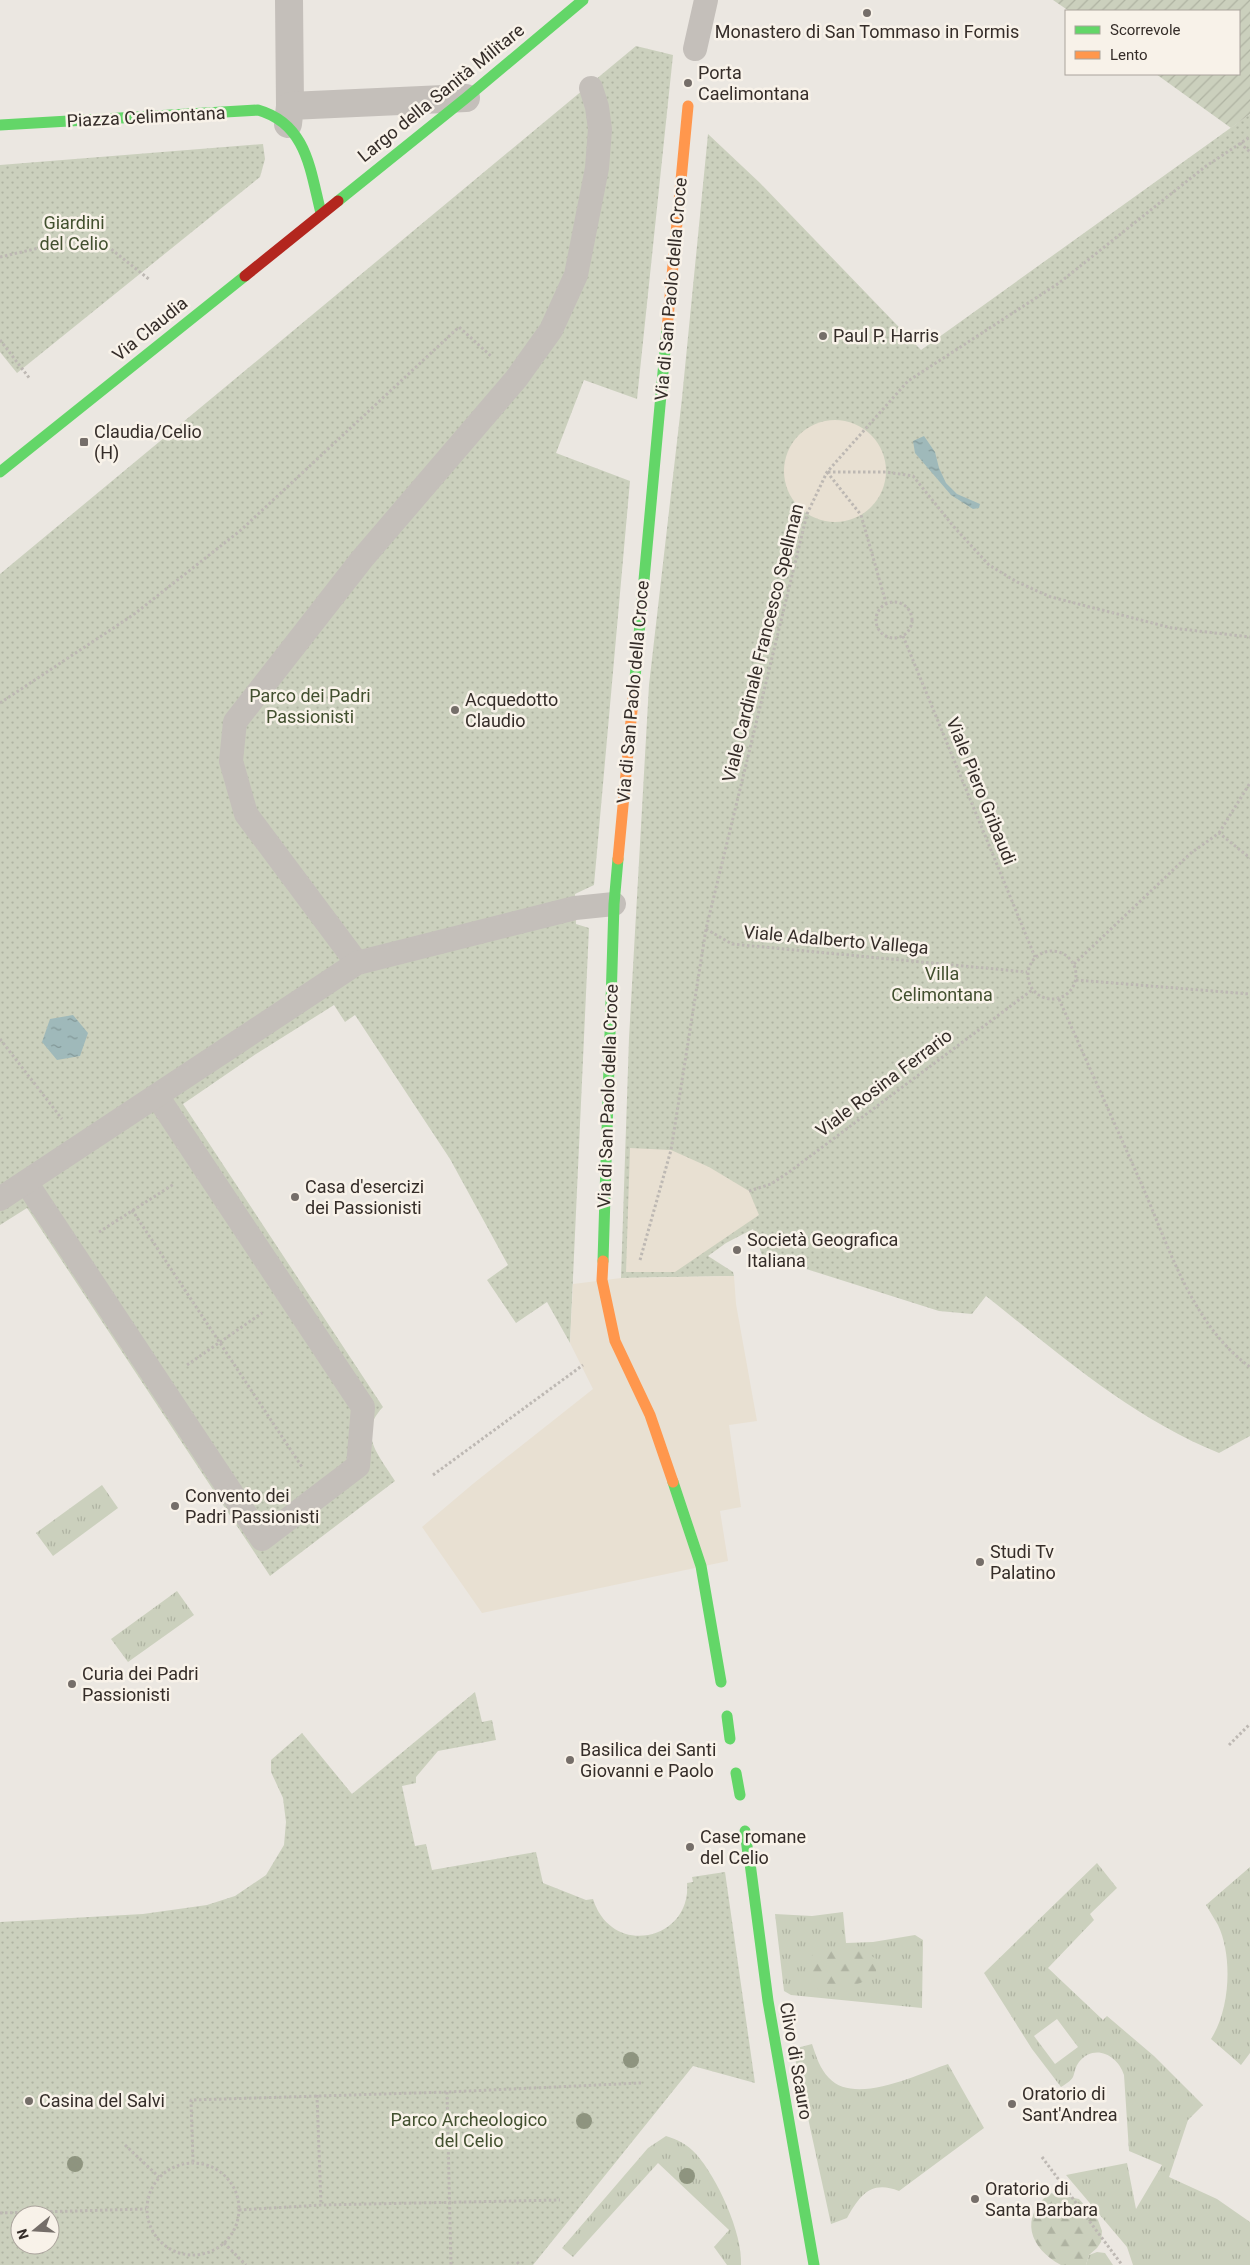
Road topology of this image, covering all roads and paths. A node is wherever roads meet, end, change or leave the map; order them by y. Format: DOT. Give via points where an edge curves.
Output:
graph roads {
  1 [pos="289,0"];
  2 [pos="583,0"];
  3 [pos="706,0"];
  4 [pos="695,49"];
  5 [pos="591,88"];
  6 [pos="466,98"];
  7 [pos="688,106"];
  8 [pos="289,115"];
  9 [pos="0,126"];
  10 [pos="1250,137"];
  11 [pos="1240,143"];
  12 [pos="1250,152"];
  13 [pos="321,213"];
  14 [pos="0,257"];
  15 [pos="150,280"];
  16 [pos="0,340"];
  17 [pos="30,378"];
  18 [pos="516,379"];
  19 [pos="0,472"];
  20 [pos="827,472"];
  21 [pos="886,604"];
  22 [pos="903,636"];
  23 [pos="1250,637"];
  24 [pos="0,703"];
  25 [pos="1250,783"];
  26 [pos="1219,832"];
  27 [pos="1250,858"];
  28 [pos="614,904"];
  29 [pos="706,930"];
  30 [pos="1035,957"];
  31 [pos="357,963"];
  32 [pos="1074,964"];
  33 [pos="1027,972"];
  34 [pos="1076,980"];
  35 [pos="1032,990"];
  36 [pos="1250,994"];
  37 [pos="1059,999"];
  38 [pos="0,1039"];
  39 [pos="156,1096"];
  40 [pos="82,1145"];
  41 [pos="179,1180"];
  42 [pos="26,1182"];
  43 [pos="749,1191"];
  44 [pos="0,1199"];
  45 [pos="132,1210"];
  46 [pos="72,1250"];
  47 [pos="639,1263"];
  48 [pos="288,1294"];
  49 [pos="218,1344"];
  50 [pos="583,1366"];
  51 [pos="1250,1368"];
  52 [pos="160,1384"];
  53 [pos="433,1475"];
  54 [pos="320,1494"];
  55 [pos="701,1566"];
  56 [pos="1250,1724"];
  57 [pos="1229,1745"];
  58 [pos="642,2083"];
  59 [pos="447,2092"];
  60 [pos="317,2095"];
  61 [pos="125,2146"];
  62 [pos="1042,2158"];
  63 [pos="193,2162"];
  64 [pos="159,2177"];
  65 [pos="560,2200"];
  66 [pos="449,2203"];
  67 [pos="321,2205"];
  68 [pos="146,2209"];
  69 [pos="239,2210"];
  70 [pos="0,2212"];
  71 [pos="224,2243"];
  72 [pos="246,2265"];
  73 [pos="451,2265"];
  74 [pos="814,2265"];
  75 [pos="1122,2265"];
  1 -- 8 [label="street"];
  2 -- 6 [label="street, Largo della Sanità Militare"];
  3 -- 4 [label="lane"];
  5 -- 18 [label="lane" via="598,114 599,149 576,275 551,330"];
  6 -- 8 [label="street"];
  6 -- 13 [label="street, Largo della Sanità Militare"];
  7 -- 28 [label="street, Via di San Paolo della Croce"];
  8 -- 9 [label="street, Piazza Celimontana" via="258,110"];
  8 -- 13 [label="street, Piazza Celimontana"];
  10 -- 11 [label="path, Viale Cardinale Francesco Spellman"];
  11 -- 12 [label="path"];
  11 -- 20 [label="path, Viale Cardinale Francesco Spellman" via="1206,166 1059,283 908,382"];
  13 -- 19 [label="street, Via Claudia"];
  14 -- 15 [label="path" via="78,239 111,249"];
  16 -- 17 [label="path"];
  18 -- 24 [label="path" via="460,327 241,530 133,614"];
  18 -- 31 [label="lane" via="362,559 235,722 231,761 246,814"];
  20 -- 21 [label="path" via="861,515"];
  20 -- 23 [label="path" via="886,472 913,476 989,565 1050,596 1172,628"];
  20 -- 29 [label="path, Viale Cardinale Francesco Spellman" via="808,514"];
  21 -- 22 [label="path" via="878,611 878,628 892,638"];
  21 -- 22 [label="path" via="899,602 912,614 912,627"];
  22 -- 30 [label="path, Viale Piero Gribaudi"];
  25 -- 26 [label="path"];
  26 -- 27 [label="path"];
  26 -- 32 [label="path" via="1191,853"];
  28 -- 31 [label="lane" via="575,908"];
  28 -- 55 [label="street, Via di San Paolo della Croce" via="602,1280 615,1341 650,1414"];
  29 -- 33 [label="path, Viale Adalberto Vallega" via="732,944"];
  29 -- 47 [label="path, Viale Cardinale Francesco Spellman" via="670,1150"];
  30 -- 32 [label="path" via="1056,951 1070,958"];
  30 -- 33 [label="path"];
  31 -- 39 [label="lane"];
  32 -- 34 [label="path"];
  33 -- 35 [label="path"];
  34 -- 36 [label="path"];
  34 -- 37 [label="path" via="1070,991"];
  35 -- 37 [label="path" via="1044,999"];
  35 -- 43 [label="path, Viale Rosina Ferrario" via="789,1172 771,1184"];
  37 -- 51 [label="path" via="1184,1280 1210,1328 1232,1354"];
  38 -- 40 [label="path"];
  39 -- 40 [label="lane"];
  39 -- 48 [label="lane"];
  40 -- 42 [label="lane"];
  41 -- 45 [label="path"];
  42 -- 44 [label="lane"];
  42 -- 46 [label="lane"];
  45 -- 46 [label="path"];
  45 -- 49 [label="path"];
  46 -- 52 [label="lane"];
  48 -- 49 [label="path"];
  48 -- 54 [label="lane" via="363,1407 358,1466"];
  49 -- 52 [label="path"];
  49 -- 54 [label="path"];
  50 -- 53 [label="path"];
  52 -- 54 [label="lane" via="262,1538"];
  55 -- 74 [label="street, Clivo di Scauro" via="742,1813 768,2001"];
  56 -- 57 [label="path"];
  58 -- 59 [label="path"];
  59 -- 60 [label="path"];
  59 -- 66 [label="path"];
  60 -- 63 [label="path" via="191,2100"];
  60 -- 67 [label="path"];
  61 -- 64 [label="path"];
  62 -- 75 [label="path"];
  63 -- 64 [label="path" via="179,2164"];
  63 -- 69 [label="path" via="208,2164 231,2182"];
  64 -- 68 [label="path" via="149,2194"];
  65 -- 66 [label="path"];
  66 -- 67 [label="path"];
  66 -- 73 [label="path"];
  67 -- 69 [label="path"];
  68 -- 70 [label="path"];
  68 -- 71 [label="path" via="156,2237 168,2248 182,2254 197,2255"];
  69 -- 71 [label="path" via="238,2222"];
  71 -- 72 [label="path"];
}
